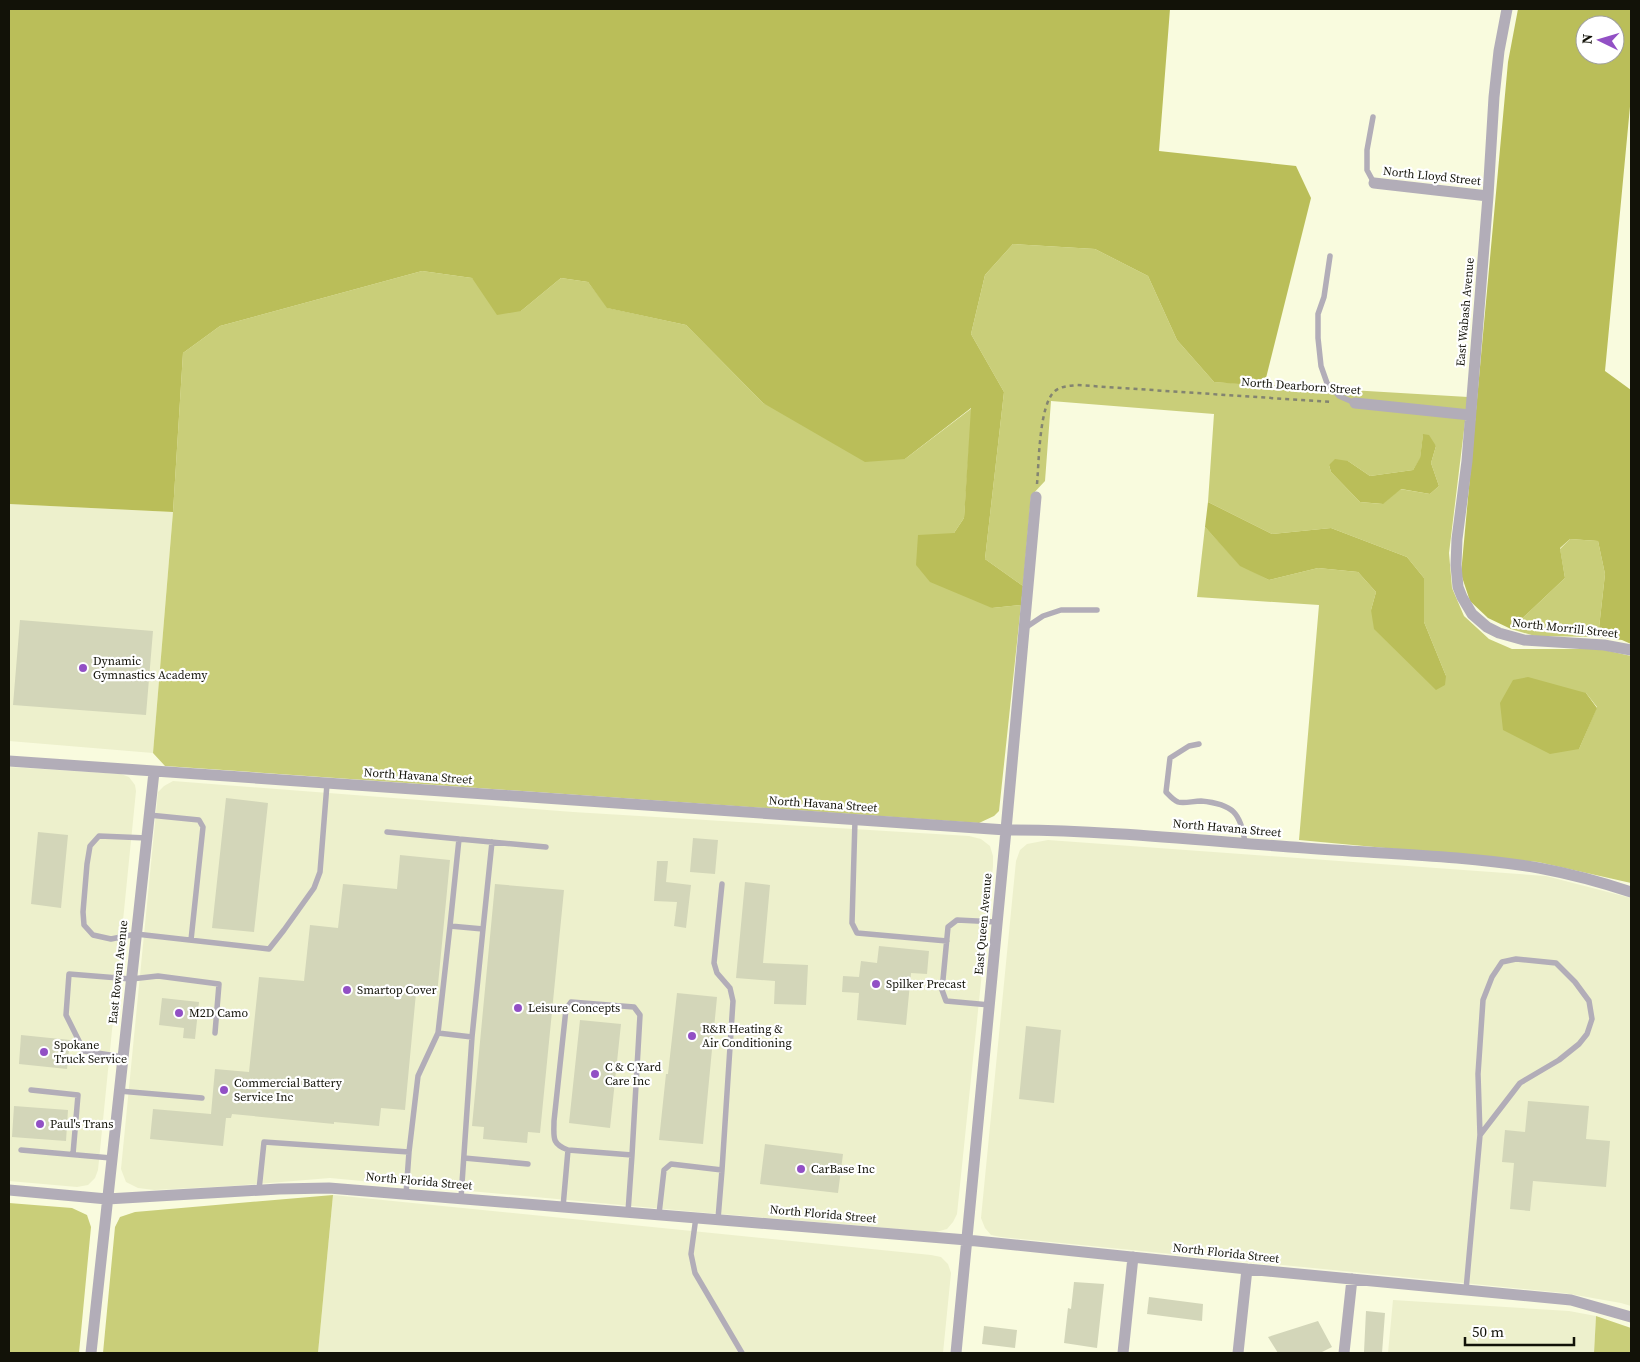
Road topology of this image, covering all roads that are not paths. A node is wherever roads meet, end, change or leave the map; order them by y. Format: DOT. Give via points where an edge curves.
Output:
graph roads {
  1 [pos="1507,9"];
  2 [pos="1373,117"];
  3 [pos="1374,183"];
  4 [pos="1488,196"];
  5 [pos="1330,256"];
  6 [pos="1355,403"];
  7 [pos="1470,415"];
  8 [pos="1036,498"];
  9 [pos="1097,610"];
  10 [pos="1472,614"];
  11 [pos="1025,628"];
  12 [pos="1631,650"];
  13 [pos="1199,744"];
  14 [pos="9,761"];
  15 [pos="154,772"];
  16 [pos="327,784"];
  17 [pos="149,815"];
  18 [pos="855,820"];
  19 [pos="1006,830"];
  20 [pos="387,832"];
  21 [pos="147,838"];
  22 [pos="459,839"];
  23 [pos="492,842"];
  24 [pos="1246,844"];
  25 [pos="546,847"];
  26 [pos="722,884"];
  27 [pos="1631,892"];
  28 [pos="998,922"];
  29 [pos="450,926"];
  30 [pos="483,929"];
  31 [pos="136,934"];
  32 [pos="191,940"];
  33 [pos="947,941"];
  34 [pos="131,979"];
  35 [pos="990,1005"];
  36 [pos="215,1033"];
  37 [pos="438,1033"];
  38 [pos="472,1036"];
  39 [pos="123,1057"];
  40 [pos="31,1090"];
  41 [pos="119,1090"];
  42 [pos="202,1098"];
  43 [pos="1480,1135"];
  44 [pos="20,1150"];
  45 [pos="568,1150"];
  46 [pos="409,1152"];
  47 [pos="73,1154"];
  48 [pos="632,1155"];
  49 [pos="111,1158"];
  50 [pos="464,1158"];
  51 [pos="528,1164"];
  52 [pos="722,1170"];
  53 [pos="9,1190"];
  54 [pos="259,1190"];
  55 [pos="406,1194"];
  56 [pos="461,1198"];
  57 [pos="107,1199"];
  58 [pos="563,1207"];
  59 [pos="628,1212"];
  60 [pos="659,1214"];
  61 [pos="696,1218"];
  62 [pos="718,1219"];
  63 [pos="967,1240"];
  64 [pos="1133,1257"];
  65 [pos="1247,1269"];
  66 [pos="1352,1278"];
  67 [pos="1466,1290"];
  68 [pos="1631,1317"];
  69 [pos="91,1353"];
  70 [pos="742,1353"];
  71 [pos="956,1353"];
  72 [pos="1123,1353"];
  73 [pos="1238,1353"];
  74 [pos="1344,1353"];
  1 -- 4 [label="street, East Wabash Avenue" via="1494,97"];
  2 -- 3 [label="lane" via="1367,170"];
  3 -- 4 [label="street, North Lloyd Street"];
  4 -- 7 [label="street, East Wabash Avenue"];
  5 -- 6 [label="lane" via="1318,314 1321,366 1328,383 1339,396"];
  6 -- 7 [label="street, North Dearborn Street"];
  7 -- 10 [label="street, East Wabash Avenue" via="1456,558 1458,587"];
  8 -- 11 [label="street, East Queen Avenue"];
  9 -- 11 [label="lane" via="1061,610 1043,616"];
  10 -- 12 [label="street, North Morrill Street" via="1487,627 1511,638"];
  11 -- 19 [label="street, East Queen Avenue"];
  13 -- 24 [label="lane" via="1189,746 1170,758 1166,792 1178,802 1223,805 1238,816"];
  14 -- 15 [label="street, North Havana Street"];
  15 -- 16 [label="street, North Havana Street"];
  15 -- 17 [label="street, East Rowan Avenue"];
  16 -- 18 [label="street, North Havana Street"];
  16 -- 32 [label="lane" via="320,872 314,888 270,949"];
  17 -- 21 [label="street, East Rowan Avenue"];
  17 -- 32 [label="lane" via="199,820 204,826"];
  18 -- 19 [label="street, North Havana Street"];
  18 -- 33 [label="lane" via="852,923 857,933"];
  19 -- 24 [label="street, North Havana Street" via="1092,831"];
  19 -- 28 [label="street, East Queen Avenue"];
  20 -- 22 [label="lane"];
  21 -- 31 [label="street, East Rowan Avenue"];
  21 -- 31 [label="lane" via="98,836 90,846 87,864 84,924 93,935 110,940"];
  22 -- 23 [label="lane"];
  22 -- 29 [label="lane"];
  23 -- 25 [label="lane"];
  23 -- 30 [label="lane"];
  24 -- 27 [label="street, North Havana Street" via="1519,865"];
  26 -- 52 [label="lane" via="714,963 730,988 733,1001"];
  28 -- 33 [label="lane" via="957,920 948,927"];
  28 -- 35 [label="street, East Queen Avenue"];
  29 -- 30 [label="lane"];
  29 -- 37 [label="lane"];
  30 -- 38 [label="lane"];
  31 -- 32 [label="lane"];
  31 -- 34 [label="street, East Rowan Avenue"];
  33 -- 35 [label="lane" via="942,990 946,1001"];
  34 -- 36 [label="lane" via="158,976 219,984"];
  34 -- 39 [label="street, East Rowan Avenue"];
  34 -- 39 [label="lane" via="69,974 66,1015 84,1051"];
  35 -- 63 [label="street, East Queen Avenue"];
  37 -- 38 [label="lane"];
  37 -- 46 [label="lane" via="418,1076"];
  38 -- 50 [label="lane"];
  39 -- 41 [label="street, East Rowan Avenue"];
  40 -- 47 [label="lane" via="78,1095"];
  41 -- 42 [label="lane"];
  41 -- 49 [label="street, East Rowan Avenue"];
  43 -- 43 [label="lane" via="1520,1084 1559,1060 1587,1034 1592,1019 1589,1000 1556,963 1516,958 1502,962 1492,977 1483,1000 1479,1034"];
  43 -- 67 [label="lane"];
  44 -- 47 [label="lane"];
  45 -- 48 [label="lane"];
  45 -- 48 [label="lane" via="554,1140 554,1121 566,1009 571,1002 634,1007 640,1015"];
  45 -- 58 [label="lane"];
  46 -- 54 [label="lane" via="264,1142"];
  46 -- 55 [label="lane"];
  47 -- 49 [label="lane"];
  48 -- 59 [label="lane"];
  49 -- 57 [label="street, East Rowan Avenue"];
  50 -- 51 [label="lane"];
  50 -- 56 [label="lane"];
  52 -- 60 [label="lane" via="671,1164 664,1170"];
  52 -- 62 [label="lane"];
  53 -- 57 [label="street, North Florida Street"];
  54 -- 55 [label="street, North Florida Street" via="329,1188"];
  54 -- 57 [label="street, North Florida Street"];
  55 -- 56 [label="street, North Florida Street"];
  56 -- 58 [label="street, North Florida Street"];
  57 -- 69 [label="street, East Rowan Avenue"];
  58 -- 59 [label="street, North Florida Street"];
  59 -- 60 [label="street, North Florida Street"];
  60 -- 61 [label="street, North Florida Street"];
  61 -- 62 [label="street, North Florida Street"];
  61 -- 70 [label="lane" via="691,1254 695,1273"];
  62 -- 63 [label="street, North Florida Street"];
  63 -- 64 [label="street, North Florida Street"];
  63 -- 71 [label="street, East Queen Avenue"];
  64 -- 65 [label="street, North Florida Street"];
  64 -- 72 [label="street"];
  65 -- 66 [label="street, North Florida Street"];
  65 -- 73 [label="street"];
  66 -- 67 [label="street, North Florida Street"];
  66 -- 74 [label="street"];
  67 -- 68 [label="street, North Florida Street" via="1571,1300"];
}
